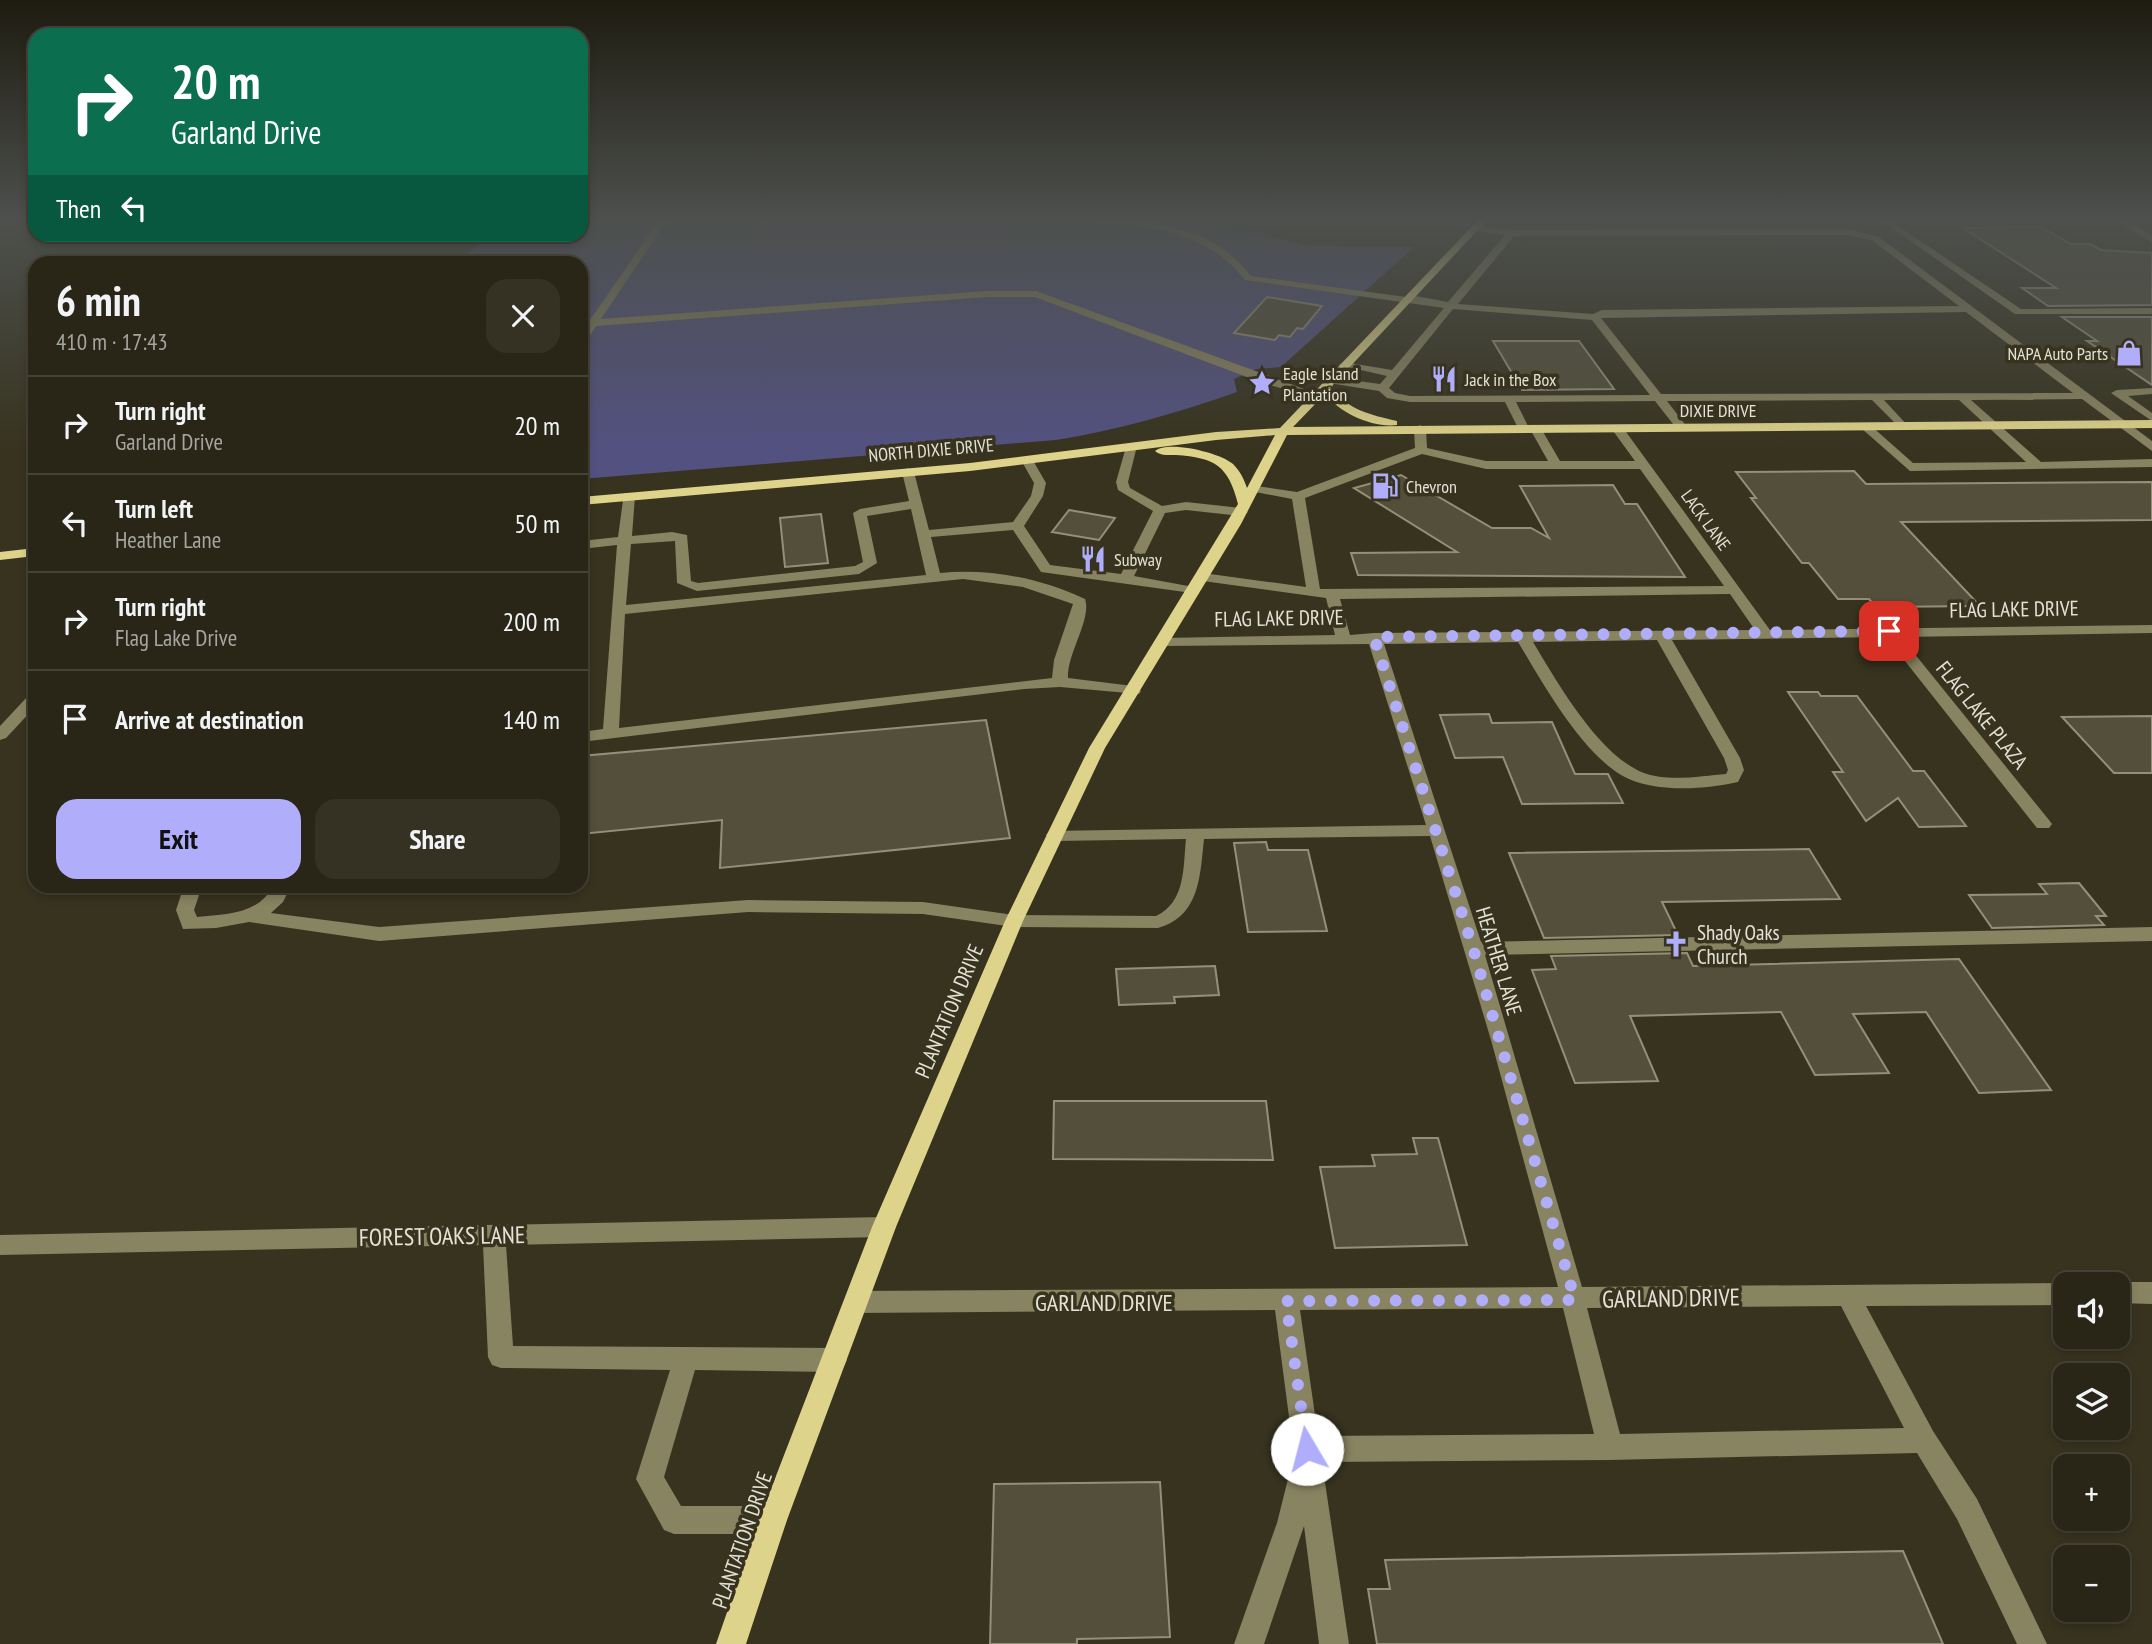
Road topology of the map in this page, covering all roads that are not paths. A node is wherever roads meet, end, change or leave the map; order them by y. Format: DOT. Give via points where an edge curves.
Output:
graph roads {
  1 [pos="613,296"];
  2 [pos="989,296"];
  3 [pos="1035,296"];
  4 [pos="1384,296"];
  5 [pos="1412,296"];
  6 [pos="1459,296"];
  7 [pos="1949,296"];
  8 [pos="1995,296"];
  9 [pos="1409,299"];
  10 [pos="1451,306"];
  11 [pos="1966,309"];
  12 [pos="2152,311"];
  13 [pos="1595,317"];
  14 [pos="595,323"];
  15 [pos="588,332"];
  16 [pos="1344,365"];
  17 [pos="1395,374"];
  18 [pos="1327,382"];
  19 [pos="1383,388"];
  20 [pos="2152,391"];
  21 [pos="1315,395"];
  22 [pos="2085,396"];
  23 [pos="1875,397"];
  24 [pos="1962,397"];
  25 [pos="1659,398"];
  26 [pos="1509,399"];
  27 [pos="2152,418"];
  28 [pos="2123,424"];
  29 [pos="2152,424"];
  30 [pos="1990,425"];
  31 [pos="1865,426"];
  32 [pos="1902,426"];
  33 [pos="1681,427"];
  34 [pos="1617,428"];
  35 [pos="1420,429"];
  36 [pos="1529,429"];
  37 [pos="1283,430"];
  38 [pos="2152,447"];
  39 [pos="1116,450"];
  40 [pos="1130,450"];
  41 [pos="1421,450"];
  42 [pos="1027,460"];
  43 [pos="2152,463"];
  44 [pos="1644,464"];
  45 [pos="1556,465"];
  46 [pos="2038,466"];
  47 [pos="908,472"];
  48 [pos="629,496"];
  49 [pos="1298,496"];
  50 [pos="588,500"];
  51 [pos="1247,502"];
  52 [pos="916,504"];
  53 [pos="1160,510"];
  54 [pos="1017,526"];
  55 [pos="923,534"];
  56 [pos="623,541"];
  57 [pos="588,544"];
  58 [pos="28,553"];
  59 [pos="0,555"];
  60 [pos="934,578"];
  61 [pos="1107,579"];
  62 [pos="1126,579"];
  63 [pos="1198,584"];
  64 [pos="711,585"];
  65 [pos="1735,590"];
  66 [pos="1314,593"];
  67 [pos="1332,596"];
  68 [pos="711,601"];
  69 [pos="1080,602"];
  70 [pos="618,610"];
  71 [pos="2152,629"];
  72 [pos="1889,631"];
  73 [pos="1765,633"];
  74 [pos="1661,634"];
  75 [pos="1522,636"];
  76 [pos="1374,637"];
  77 [pos="1343,638"];
  78 [pos="1163,642"];
  79 [pos="1060,682"];
  80 [pos="1133,691"];
  81 [pos="28,705"];
  82 [pos="611,733"];
  83 [pos="0,735"];
  84 [pos="588,736"];
  85 [pos="2043,824"];
  86 [pos="1435,830"];
  87 [pos="1055,835"];
  88 [pos="1195,835"];
  89 [pos="191,893"];
  90 [pos="280,893"];
  91 [pos="253,917"];
  92 [pos="1014,921"];
  93 [pos="2152,934"];
  94 [pos="1473,948"];
  95 [pos="884,1227"];
  96 [pos="494,1235"];
  97 [pos="0,1245"];
  98 [pos="2130,1293"];
  99 [pos="2152,1293"];
  100 [pos="2053,1294"];
  101 [pos="1848,1296"];
  102 [pos="1575,1300"];
  103 [pos="1286,1301"];
  104 [pos="856,1302"];
  105 [pos="686,1359"];
  106 [pos="834,1360"];
  107 [pos="1924,1440"];
  108 [pos="1610,1447"];
  109 [pos="1307,1449"];
  110 [pos="774,1520"];
  111 [pos="731,1644"];
  112 [pos="1249,1644"];
  113 [pos="1334,1644"];
  114 [pos="2032,1644"];
  1 -- 14 [label="street"];
  2 -- 14 [label="street"];
  3 -- 21 [label="street"];
  4 -- 9 [label="street"];
  5 -- 9 [label="main road, PLANTATION DRIVE"];
  6 -- 10 [label="street"];
  7 -- 11 [label="street"];
  8 -- 12 [label="street" via="2019,312"];
  9 -- 10 [label="street"];
  9 -- 16 [label="main road, PLANTATION DRIVE"];
  10 -- 13 [label="street"];
  10 -- 17 [label="street"];
  11 -- 13 [label="street" via="1602,313"];
  11 -- 22 [label="street"];
  13 -- 25 [label="street"];
  14 -- 15 [label="street"];
  16 -- 17 [label="street"];
  16 -- 18 [label="main road, PLANTATION DRIVE"];
  17 -- 19 [label="street"];
  18 -- 19 [label="street"];
  18 -- 21 [label="main road, PLANTATION DRIVE"];
  18 -- 35 [label="main road" via="1330,396 1342,407"];
  19 -- 26 [label="street" via="1391,396 1410,399"];
  20 -- 27 [label="street" via="2117,393"];
  21 -- 37 [label="main road, PLANTATION DRIVE"];
  22 -- 24 [label="street"];
  22 -- 28 [label="street"];
  23 -- 24 [label="street"];
  23 -- 25 [label="street"];
  23 -- 32 [label="street"];
  24 -- 30 [label="street"];
  25 -- 26 [label="street"];
  25 -- 33 [label="street"];
  26 -- 36 [label="street"];
  28 -- 29 [label="main road, DIXIE DRIVE"];
  28 -- 30 [label="main road, DIXIE DRIVE"];
  28 -- 38 [label="street"];
  30 -- 32 [label="main road, DIXIE DRIVE"];
  30 -- 46 [label="street"];
  31 -- 32 [label="main road, DIXIE DRIVE"];
  31 -- 33 [label="main road, DIXIE DRIVE"];
  31 -- 46 [label="street" via="1910,467"];
  33 -- 34 [label="main road, DIXIE DRIVE"];
  34 -- 36 [label="main road, DIXIE DRIVE"];
  34 -- 44 [label="street, LACK LANE"];
  35 -- 36 [label="main road, DIXIE DRIVE"];
  35 -- 37 [label="main road, DIXIE DRIVE"];
  35 -- 41 [label="street"];
  36 -- 45 [label="street"];
  37 -- 39 [label="main road, NORTH DIXIE DRIVE"];
  37 -- 51 [label="main road, PLANTATION DRIVE"];
  39 -- 40 [label="main road"];
  39 -- 42 [label="main road, NORTH DIXIE DRIVE"];
  40 -- 51 [label="main road" via="1185,452 1220,460 1235,473"];
  40 -- 53 [label="street" via="1124,490"];
  41 -- 45 [label="street" via="1486,465"];
  41 -- 49 [label="street"];
  42 -- 47 [label="main road, NORTH DIXIE DRIVE"];
  42 -- 54 [label="street" via="1040,483"];
  43 -- 46 [label="street"];
  44 -- 45 [label="street"];
  44 -- 65 [label="street, LACK LANE"];
  47 -- 48 [label="main road, NORTH DIXIE DRIVE"];
  47 -- 52 [label="street"];
  48 -- 50 [label="main road, NORTH DIXIE DRIVE"];
  48 -- 56 [label="street"];
  49 -- 51 [label="street"];
  49 -- 66 [label="street"];
  51 -- 53 [label="street"];
  51 -- 63 [label="main road, PLANTATION DRIVE"];
  52 -- 55 [label="street"];
  52 -- 64 [label="street" via="860,513 870,564 859,570"];
  53 -- 62 [label="street"];
  54 -- 55 [label="street"];
  54 -- 61 [label="street" via="1046,569"];
  55 -- 60 [label="street"];
  56 -- 57 [label="street"];
  56 -- 64 [label="street" via="682,538 684,583"];
  56 -- 70 [label="street"];
  58 -- 59 [label="main road"];
  60 -- 68 [label="street"];
  60 -- 69 [label="street" via="987,575"];
  61 -- 62 [label="street"];
  61 -- 69 [label="street"];
  62 -- 63 [label="street"];
  63 -- 66 [label="street"];
  63 -- 78 [label="main road, PLANTATION DRIVE"];
  64 -- 68 [label="street"];
  65 -- 67 [label="street"];
  65 -- 73 [label="street, LACK LANE"];
  66 -- 67 [label="street"];
  67 -- 77 [label="street"];
  68 -- 70 [label="street"];
  69 -- 79 [label="street" via="1079,617 1058,663"];
  70 -- 82 [label="street"];
  71 -- 72 [label="street, FLAG LAKE DRIVE"];
  72 -- 73 [label="street, FLAG LAKE DRIVE"];
  72 -- 85 [label="street, FLAG LAKE PLAZA"];
  73 -- 74 [label="street, FLAG LAKE DRIVE"];
  74 -- 75 [label="street, FLAG LAKE DRIVE"];
  74 -- 75 [label="street" via="1732,758 1736,770 1732,778 1650,779 1629,773 1565,708"];
  75 -- 76 [label="street, FLAG LAKE DRIVE"];
  76 -- 77 [label="street, FLAG LAKE DRIVE"];
  76 -- 86 [label="street, HEATHER LANE"];
  77 -- 78 [label="street, FLAG LAKE DRIVE"];
  78 -- 80 [label="main road, PLANTATION DRIVE"];
  79 -- 80 [label="street"];
  79 -- 82 [label="street"];
  80 -- 87 [label="main road, PLANTATION DRIVE" via="1097,748"];
  81 -- 83 [label="street"];
  82 -- 84 [label="street"];
  86 -- 88 [label="street"];
  86 -- 94 [label="street, HEATHER LANE"];
  87 -- 88 [label="street"];
  87 -- 92 [label="main road, PLANTATION DRIVE"];
  88 -- 92 [label="street" via="1187,895 1173,917 1158,922"];
  89 -- 91 [label="street" via="185,910 190,924"];
  90 -- 91 [label="street"];
  91 -- 92 [label="street" via="379,934 748,906 923,908"];
  92 -- 95 [label="main road, PLANTATION DRIVE"];
  93 -- 94 [label="street"];
  94 -- 102 [label="street, HEATHER LANE"];
  95 -- 96 [label="street, FOREST OAKS LANE"];
  95 -- 104 [label="main road, PLANTATION DRIVE"];
  96 -- 97 [label="street, FOREST OAKS LANE"];
  96 -- 105 [label="street" via="501,1357"];
  98 -- 99 [label="street"];
  100 -- 101 [label="street, GARLAND DRIVE"];
  101 -- 102 [label="street, GARLAND DRIVE"];
  101 -- 107 [label="street"];
  102 -- 103 [label="street, GARLAND DRIVE"];
  102 -- 108 [label="street, HEATHER LANE"];
  103 -- 104 [label="street, GARLAND DRIVE"];
  103 -- 109 [label="street"];
  104 -- 106 [label="main road, PLANTATION DRIVE"];
  105 -- 106 [label="street"];
  105 -- 110 [label="street" via="650,1479 674,1520"];
  106 -- 110 [label="main road, PLANTATION DRIVE"];
  107 -- 108 [label="street"];
  107 -- 114 [label="street" via="1967,1509"];
  108 -- 109 [label="street"];
  109 -- 112 [label="street" via="1291,1522"];
  109 -- 113 [label="street"];
  110 -- 111 [label="main road, PLANTATION DRIVE"];
}
